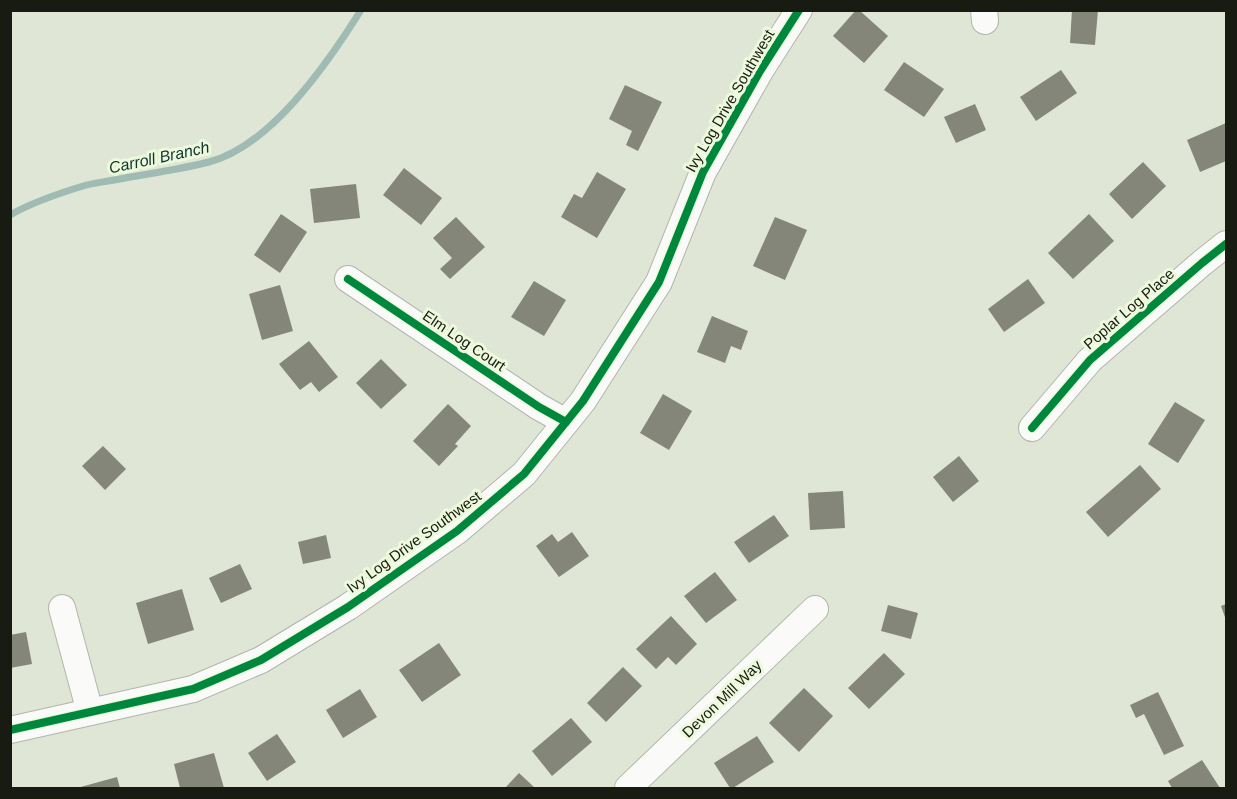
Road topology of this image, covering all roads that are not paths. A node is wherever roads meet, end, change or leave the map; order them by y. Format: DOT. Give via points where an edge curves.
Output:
graph roads {
  1 [pos="799,10"];
  2 [pos="1227,244"];
  3 [pos="348,279"];
  4 [pos="566,422"];
  5 [pos="1032,428"];
  6 [pos="62,608"];
  7 [pos="815,609"];
  8 [pos="90,712"];
  9 [pos="10,730"];
  10 [pos="628,789"];
  1 -- 4 [label="street, Ivy Log Drive Southwest" via="703,172 659,282"];
  2 -- 5 [label="street, Poplar Log Place" via="1090,360"];
  3 -- 4 [label="street, Elm Log Court"];
  4 -- 8 [label="street, Ivy Log Drive Southwest" via="524,474 457,531 348,607 261,660 193,689"];
  6 -- 8 [label="street"];
  7 -- 10 [label="street, Devon Mill Way"];
  8 -- 9 [label="street, Ivy Log Drive Southwest"];
}
